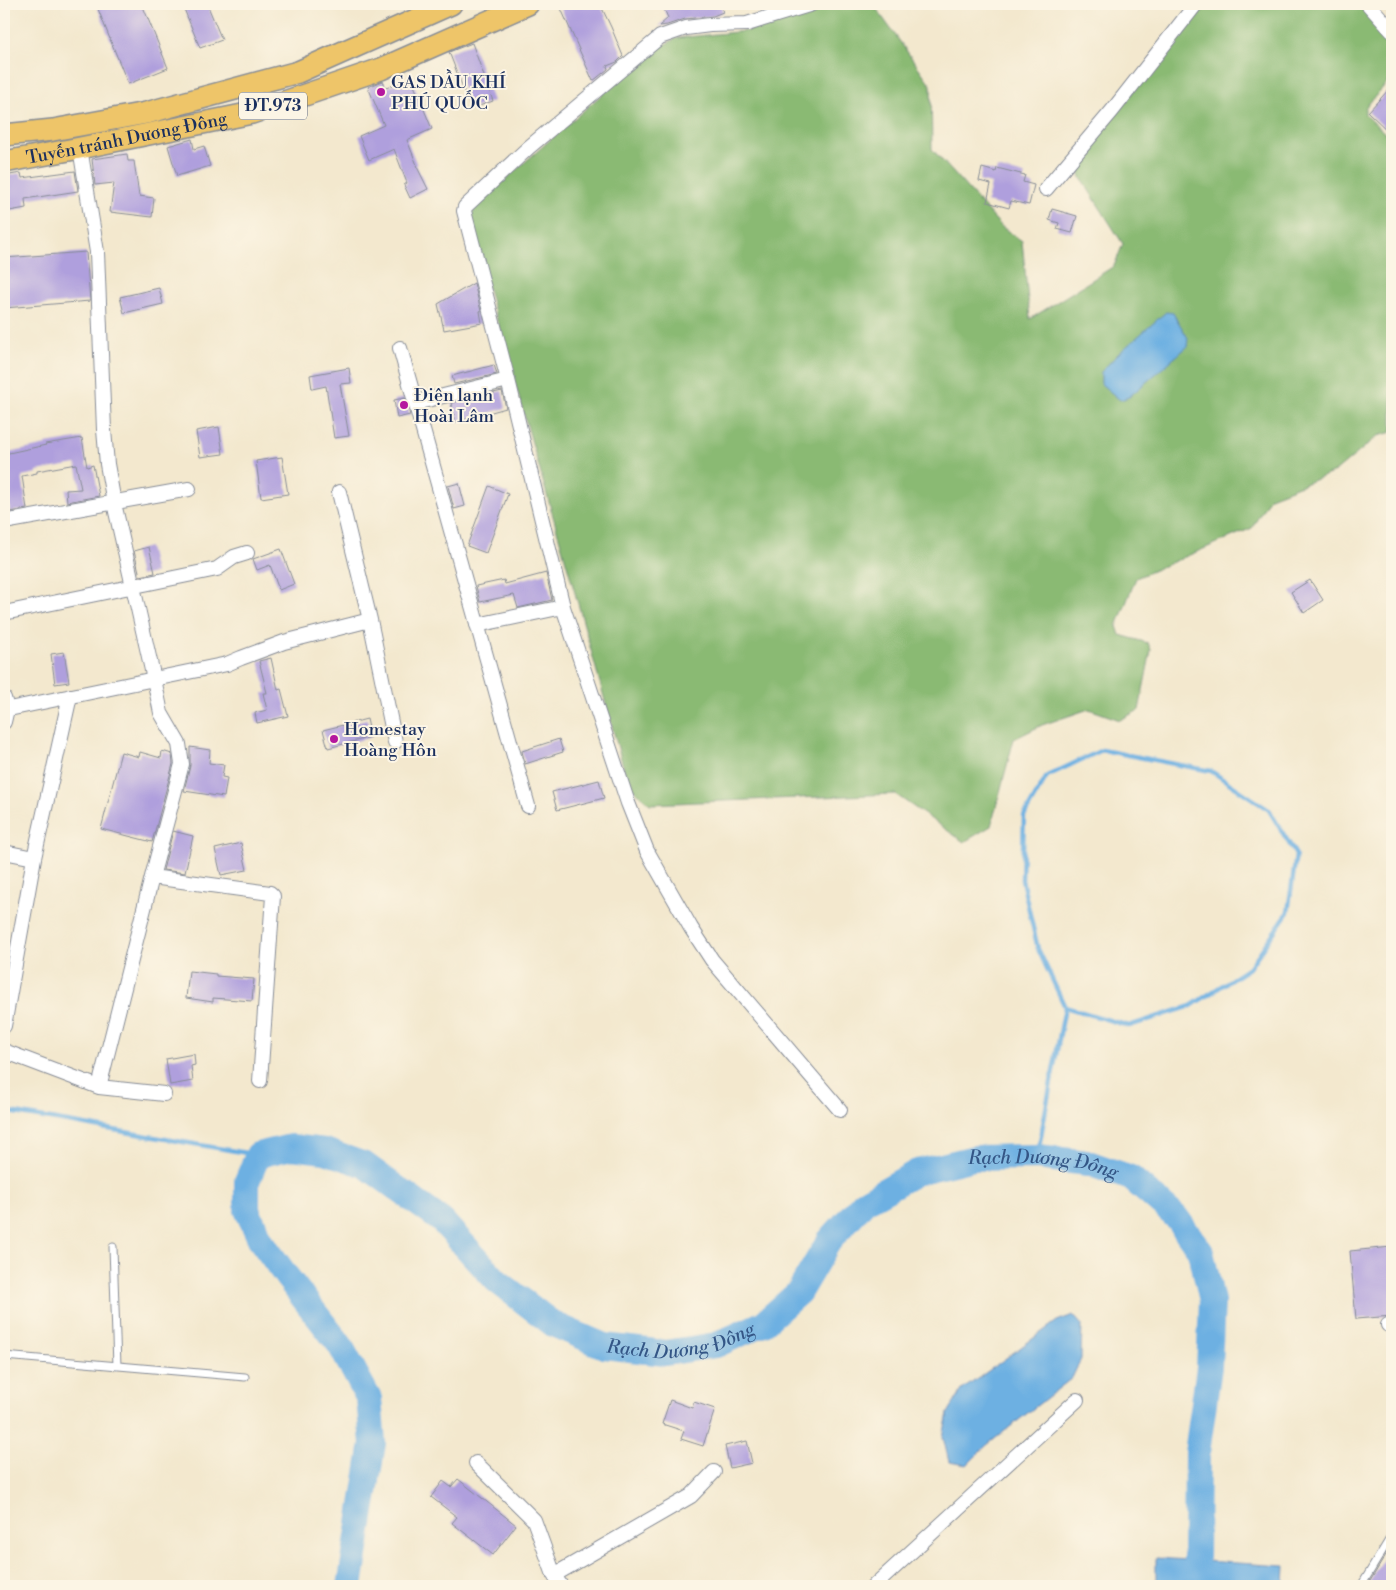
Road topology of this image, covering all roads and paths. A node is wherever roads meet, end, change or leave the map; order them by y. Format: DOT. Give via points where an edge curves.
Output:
graph roads {
  1 [pos="451,4"];
  2 [pos="528,4"];
  3 [pos="812,4"];
  4 [pos="1196,4"];
  5 [pos="1368,4"];
  6 [pos="1392,31"];
  7 [pos="4,135"];
  8 [pos="80,148"];
  9 [pos="4,162"];
  10 [pos="1046,189"];
  11 [pos="400,348"];
  12 [pos="508,380"];
  13 [pos="415,403"];
  14 [pos="189,489"];
  15 [pos="339,492"];
  16 [pos="114,503"];
  17 [pos="4,522"];
  18 [pos="246,553"];
  19 [pos="133,587"];
  20 [pos="563,607"];
  21 [pos="4,613"];
  22 [pos="370,620"];
  23 [pos="476,625"];
  24 [pos="154,679"];
  25 [pos="70,696"];
  26 [pos="4,710"];
  27 [pos="395,742"];
  28 [pos="528,806"];
  29 [pos="4,852"];
  30 [pos="34,858"];
  31 [pos="152,877"];
  32 [pos="4,1026"];
  33 [pos="4,1051"];
  34 [pos="260,1081"];
  35 [pos="99,1087"];
  36 [pos="164,1094"];
  37 [pos="840,1110"];
  38 [pos="113,1247"];
  39 [pos="4,1356"];
  40 [pos="117,1366"];
  41 [pos="245,1377"];
  42 [pos="1077,1400"];
  43 [pos="476,1463"];
  44 [pos="714,1472"];
  45 [pos="1392,1535"];
  46 [pos="557,1581"];
  47 [pos="874,1586"];
  48 [pos="1361,1586"];
  1 -- 7 [label="main road, Tuyến tránh Dương Đông / ĐT.973" via="298,72 146,113 53,130"];
  2 -- 8 [label="main road, Tuyến tránh Dương Đông / ĐT.973" via="381,69 252,113"];
  3 -- 12 [label="street" via="746,24 686,28 660,37 528,148 465,207 464,216"];
  4 -- 10 [label="street"];
  5 -- 6 [label="street"];
  8 -- 9 [label="main road, Tuyến tránh Dương Đông / ĐT.973"];
  8 -- 16 [label="street" via="97,252 104,430"];
  11 -- 13 [label="street"];
  12 -- 13 [label="street"];
  12 -- 20 [label="street"];
  13 -- 23 [label="street"];
  14 -- 16 [label="street"];
  15 -- 22 [label="street"];
  16 -- 17 [label="street"];
  16 -- 19 [label="street"];
  18 -- 19 [label="street" via="217,569"];
  19 -- 21 [label="street"];
  19 -- 24 [label="street"];
  20 -- 23 [label="street"];
  20 -- 37 [label="street" via="647,851 712,960"];
  22 -- 24 [label="street" via="284,642 227,664"];
  22 -- 27 [label="street"];
  23 -- 28 [label="street"];
  24 -- 25 [label="street"];
  24 -- 31 [label="street" via="161,712 179,744 182,764"];
  25 -- 26 [label="street"];
  25 -- 30 [label="street"];
  29 -- 30 [label="street"];
  30 -- 32 [label="street"];
  31 -- 34 [label="street" via="270,893 272,896"];
  31 -- 35 [label="street"];
  33 -- 35 [label="street"];
  35 -- 36 [label="street"];
  38 -- 40 [label="lane"];
  39 -- 40 [label="lane"];
  40 -- 41 [label="lane"];
  42 -- 47 [label="street"];
  43 -- 46 [label="street" via="534,1520"];
  44 -- 46 [label="street" via="691,1496"];
  45 -- 48 [label="lane"];
}
